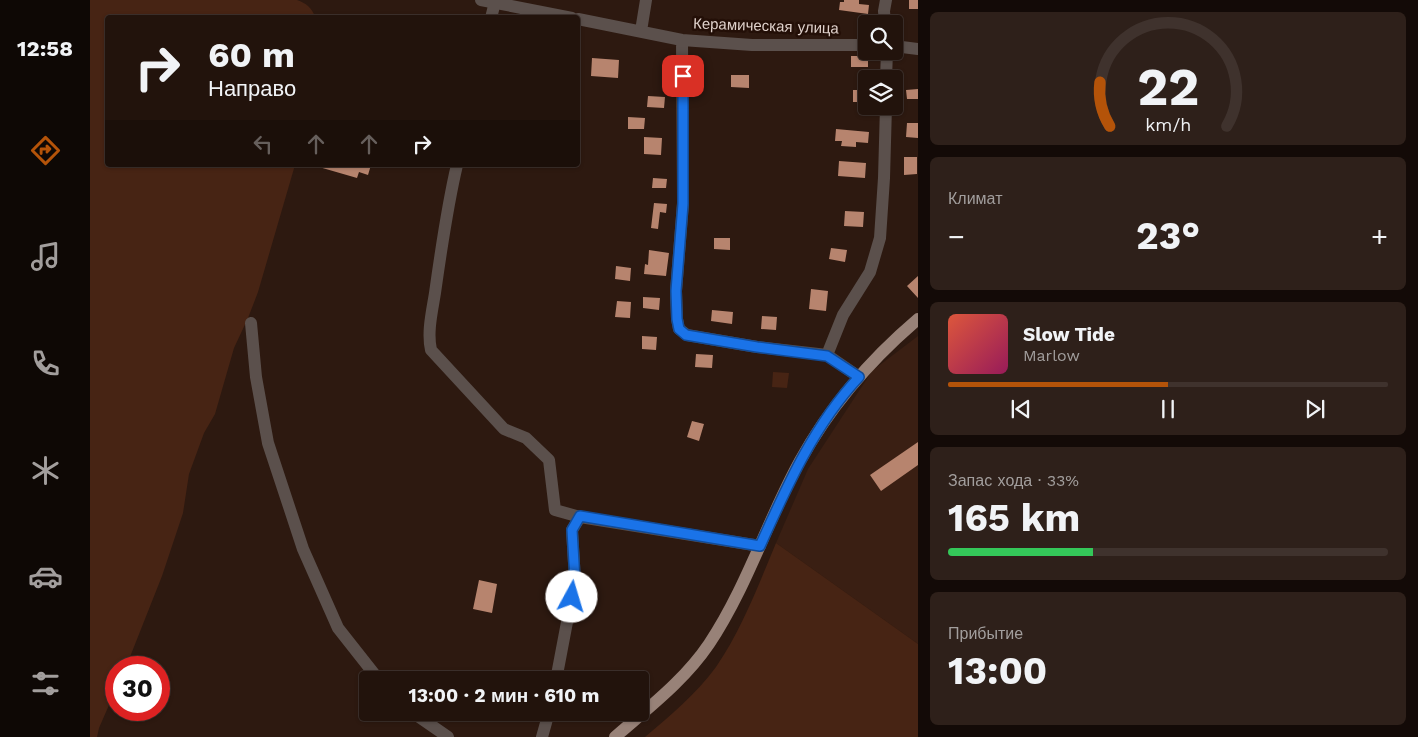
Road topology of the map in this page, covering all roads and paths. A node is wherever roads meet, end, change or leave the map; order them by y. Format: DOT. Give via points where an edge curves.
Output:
graph roads {
  1 [pos="481,0"];
  2 [pos="646,0"];
  3 [pos="886,0"];
  4 [pos="495,2"];
  5 [pos="492,15"];
  6 [pos="558,15"];
  7 [pos="884,15"];
  8 [pos="580,19"];
  9 [pos="642,31"];
  10 [pos="682,40"];
  11 [pos="858,45"];
  12 [pos="903,47"];
  13 [pos="918,49"];
  14 [pos="886,115"];
  15 [pos="457,167"];
  16 [pos="918,318"];
  17 [pos="251,323"];
  18 [pos="827,356"];
  19 [pos="859,377"];
  20 [pos="580,516"];
  21 [pos="760,546"];
  22 [pos="372,671"];
  23 [pos="558,671"];
  24 [pos="425,721"];
  25 [pos="547,721"];
  26 [pos="448,737"];
  27 [pos="542,737"];
  28 [pos="615,737"];
  1 -- 4 [label="street"];
  2 -- 9 [label="street"];
  3 -- 7 [label="street"];
  4 -- 5 [label="street"];
  4 -- 6 [label="street"];
  8 -- 9 [label="street, Керамическая улица"];
  9 -- 10 [label="street, Керамическая улица"];
  10 -- 11 [label="street, Керамическая улица" via="752,45"];
  10 -- 18 [label="street" via="683,204 676,291 679,329 686,335"];
  12 -- 13 [label="street"];
  14 -- 18 [label="street" via="880,238 870,272 843,316"];
  15 -- 20 [label="street" via="447,207 428,339 431,350 504,429 526,438 549,460 555,510"];
  16 -- 19 [label="main road"];
  17 -- 22 [label="street" via="268,443 303,548 338,628"];
  18 -- 19 [label="street"];
  19 -- 21 [label="main road" via="800,460"];
  20 -- 21 [label="street"];
  20 -- 23 [label="street" via="572,530 575,580"];
  21 -- 28 [label="main road" via="731,608 693,666"];
  24 -- 26 [label="street"];
  25 -- 27 [label="street"];
}
